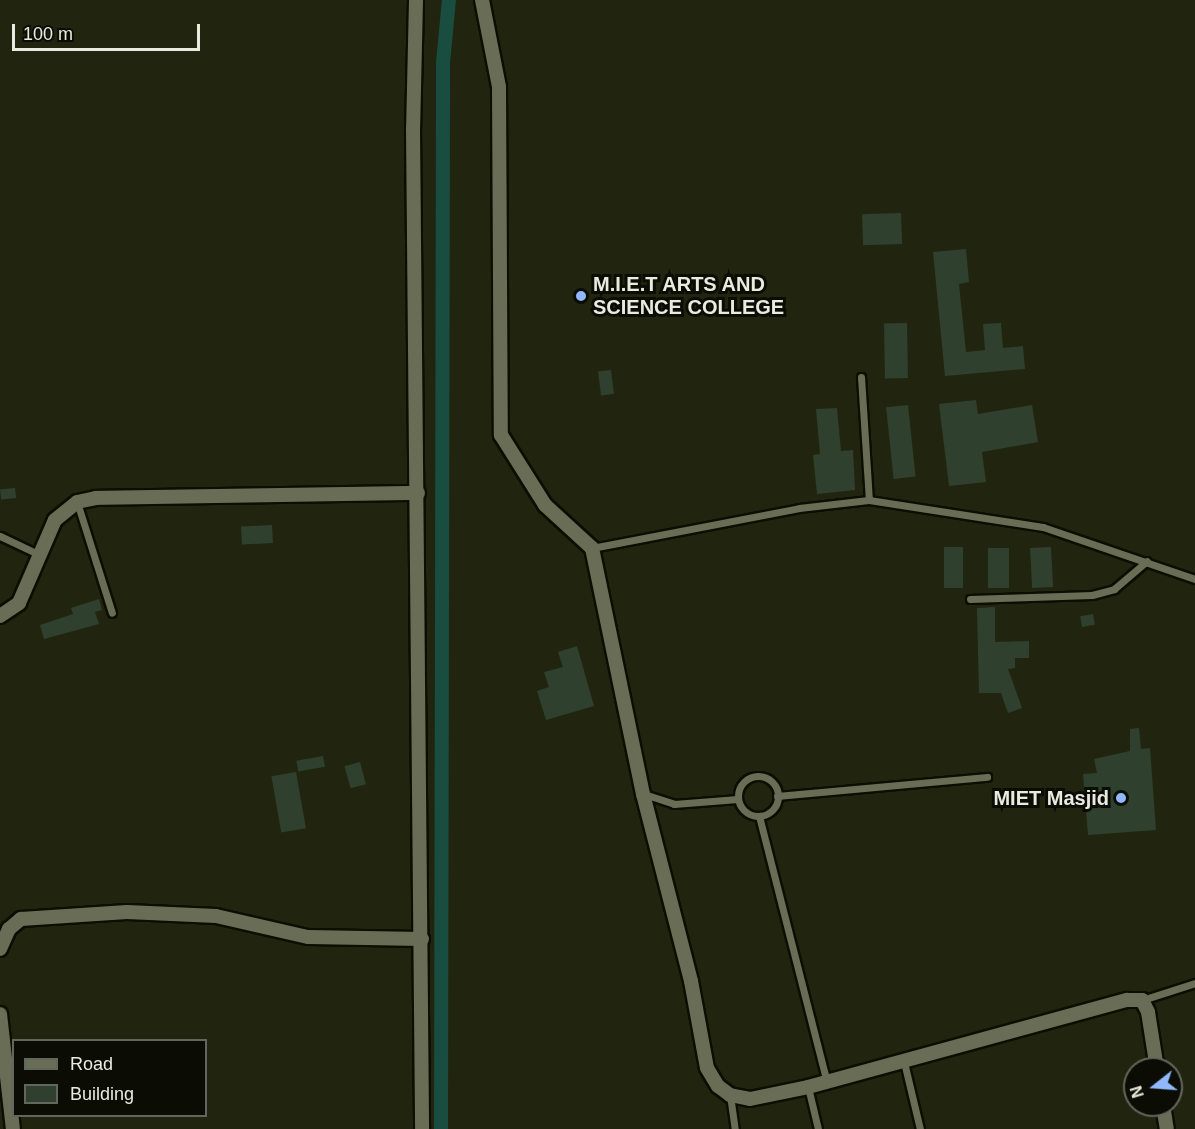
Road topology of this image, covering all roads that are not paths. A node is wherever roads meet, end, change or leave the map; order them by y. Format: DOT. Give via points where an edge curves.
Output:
graph roads {
  1 [pos="416,0"];
  2 [pos="482,0"];
  3 [pos="861,377"];
  4 [pos="418,494"];
  5 [pos="869,500"];
  6 [pos="77,502"];
  7 [pos="0,536"];
  8 [pos="592,548"];
  9 [pos="40,555"];
  10 [pos="1147,561"];
  11 [pos="1195,579"];
  12 [pos="970,599"];
  13 [pos="112,613"];
  14 [pos="0,616"];
  15 [pos="987,777"];
  16 [pos="643,794"];
  17 [pos="777,796"];
  18 [pos="738,799"];
  19 [pos="759,816"];
  20 [pos="422,939"];
  21 [pos="0,949"];
  22 [pos="1195,983"];
  23 [pos="1142,1000"];
  24 [pos="0,1014"];
  25 [pos="1155,1057"];
  26 [pos="904,1062"];
  27 [pos="827,1082"];
  28 [pos="808,1087"];
  29 [pos="730,1095"];
  30 [pos="13,1129"];
  31 [pos="422,1129"];
  32 [pos="735,1129"];
  33 [pos="818,1129"];
  34 [pos="920,1129"];
  1 -- 4 [label="street" via="413,128"];
  2 -- 8 [label="street" via="499,87 501,435 545,505"];
  3 -- 5 [label="lane"];
  4 -- 6 [label="street" via="107,498"];
  4 -- 20 [label="street"];
  5 -- 8 [label="lane" via="799,508"];
  5 -- 10 [label="lane" via="1043,527"];
  6 -- 9 [label="street" via="55,520"];
  6 -- 13 [label="lane"];
  7 -- 9 [label="lane"];
  8 -- 16 [label="street"];
  9 -- 14 [label="street" via="19,603"];
  10 -- 11 [label="lane"];
  10 -- 12 [label="lane" via="1114,589 1092,595"];
  15 -- 17 [label="lane"];
  16 -- 18 [label="lane" via="674,804"];
  16 -- 29 [label="street" via="691,981 707,1068 718,1086"];
  17 -- 18 [label="lane" via="771,781 759,776 742,784"];
  17 -- 19 [label="lane" via="771,811"];
  18 -- 19 [label="lane" via="746,813"];
  19 -- 27 [label="lane"];
  20 -- 21 [label="street" via="308,937 216,916 127,912 21,919 9,928"];
  20 -- 31 [label="street"];
  22 -- 23 [label="lane"];
  23 -- 25 [label="street" via="1148,1012"];
  23 -- 26 [label="street" via="1127,1000"];
  24 -- 30 [label="street"];
  26 -- 27 [label="street"];
  26 -- 34 [label="lane"];
  27 -- 28 [label="street"];
  28 -- 29 [label="street" via="750,1098"];
  28 -- 33 [label="lane"];
  29 -- 32 [label="lane"];
}
